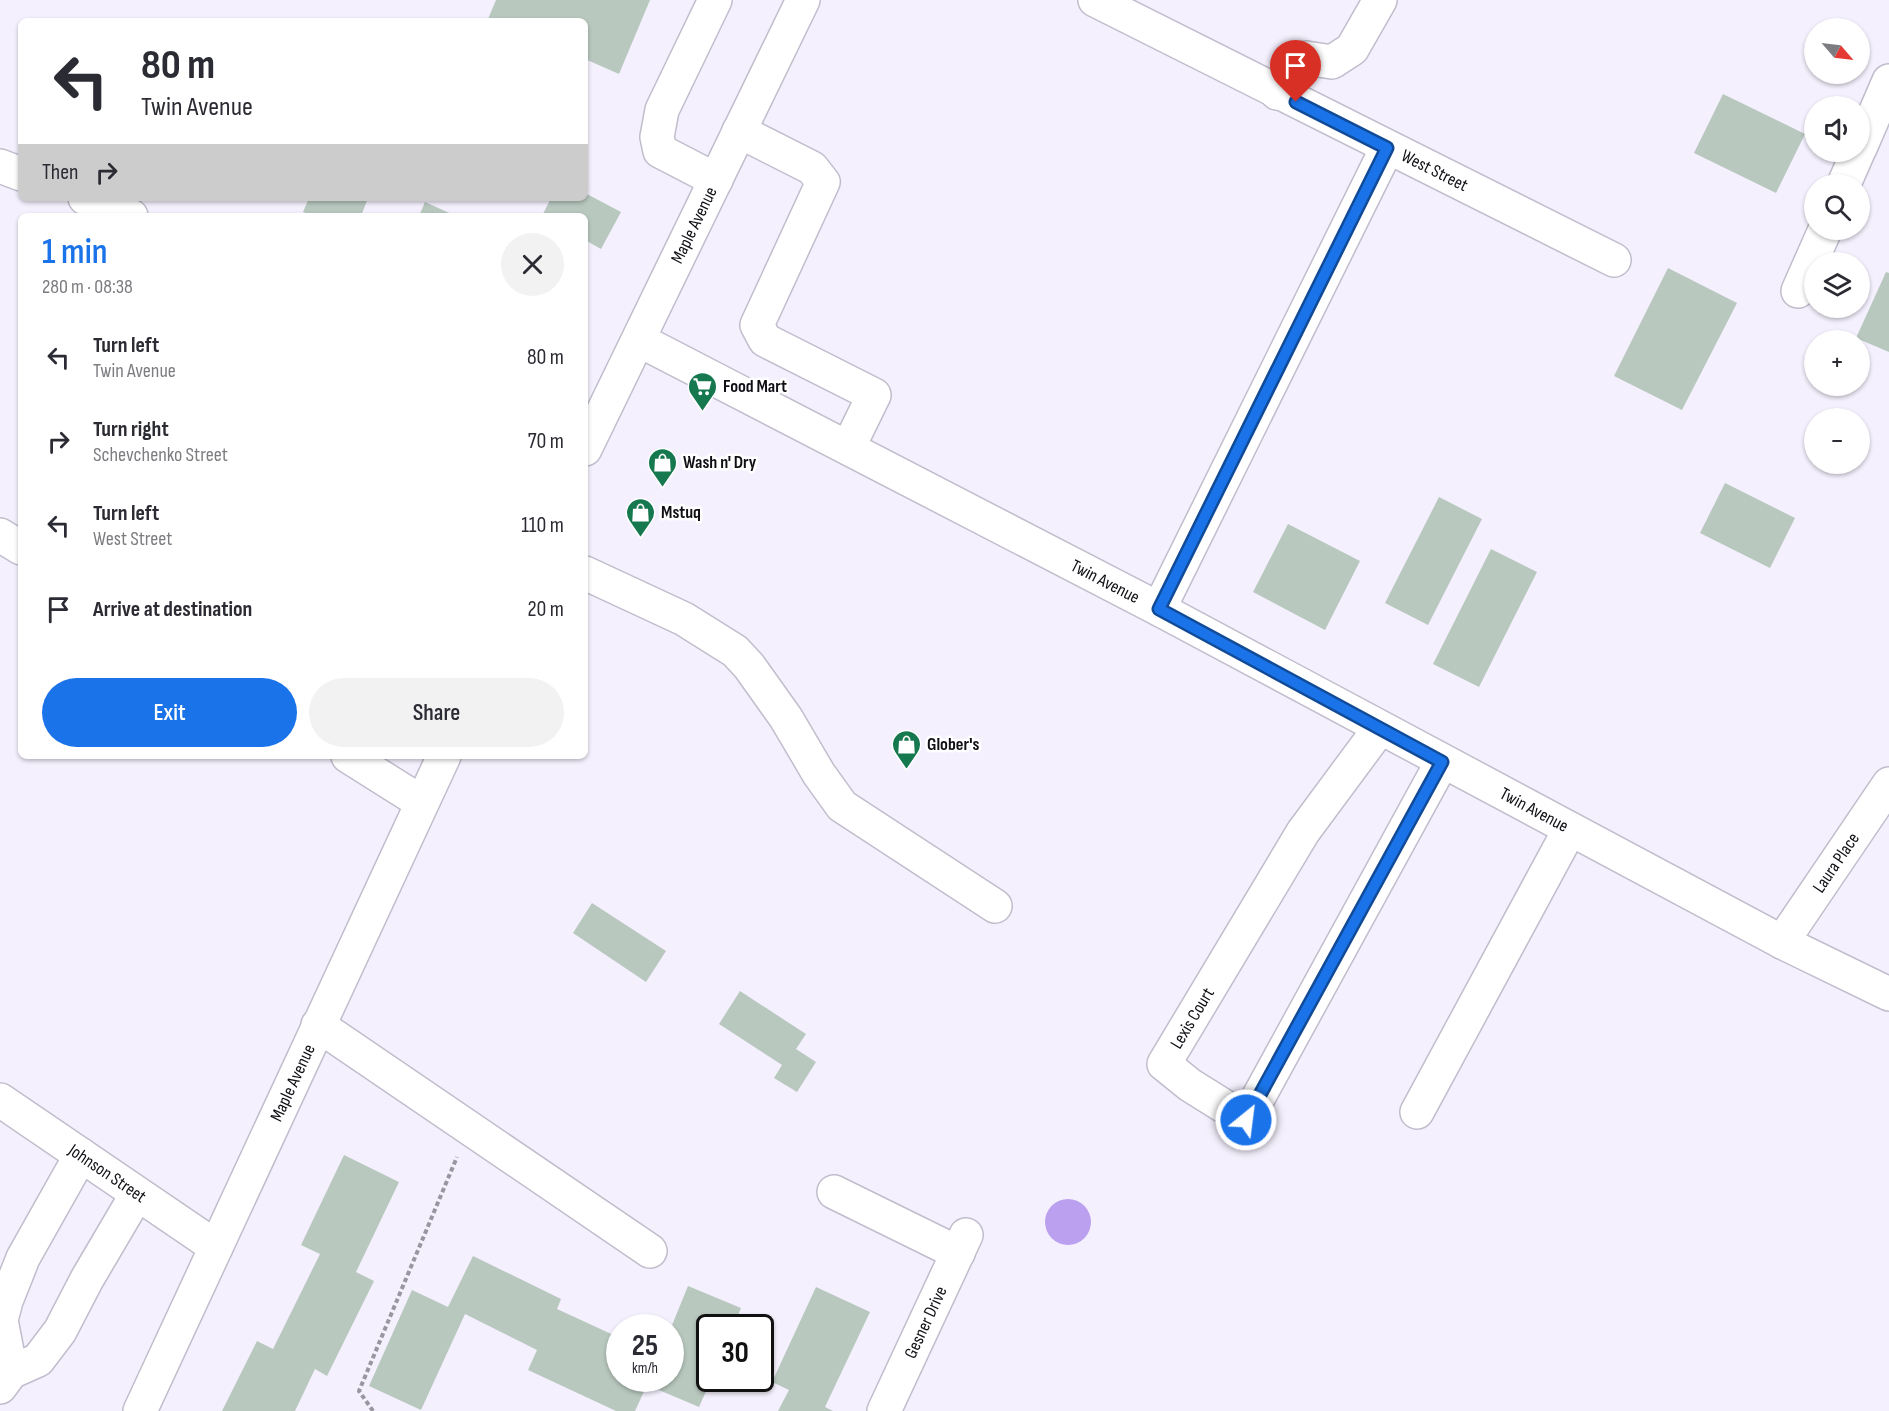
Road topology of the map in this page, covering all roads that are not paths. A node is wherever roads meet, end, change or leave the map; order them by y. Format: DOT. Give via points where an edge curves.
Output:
graph roads {
  1 [pos="716,0"];
  2 [pos="803,0"];
  3 [pos="1095,0"];
  4 [pos="1380,0"];
  5 [pos="1889,81"];
  6 [pos="1277,93"];
  7 [pos="1870,125"];
  8 [pos="739,132"];
  9 [pos="1387,148"];
  10 [pos="0,165"];
  11 [pos="18,173"];
  12 [pos="716,180"];
  13 [pos="93,201"];
  14 [pos="123,213"];
  15 [pos="1821,240"];
  16 [pos="1614,260"];
  17 [pos="1798,291"];
  18 [pos="639,340"];
  19 [pos="596,395"];
  20 [pos="588,434"];
  21 [pos="848,448"];
  22 [pos="0,535"];
  23 [pos="18,546"];
  24 [pos="588,574"];
  25 [pos="1159,609"];
  26 [pos="1380,728"];
  27 [pos="353,759"];
  28 [pos="442,759"];
  29 [pos="1442,762"];
  30 [pos="1889,784"];
  31 [pos="421,802"];
  32 [pos="1570,829"];
  33 [pos="995,906"];
  34 [pos="1782,942"];
  35 [pos="1889,994"];
  36 [pos="318,1025"];
  37 [pos="0,1100"];
  38 [pos="1417,1112"];
  39 [pos="81,1155"];
  40 [pos="834,1192"];
  41 [pos="137,1194"];
  42 [pos="216,1247"];
  43 [pos="650,1251"];
  44 [pos="5,1380"];
  45 [pos="140,1411"];
  46 [pos="884,1411"];
  1 -- 12 [label="street" via="662,110 657,136 660,151"];
  2 -- 8 [label="street, Maple Avenue"];
  3 -- 6 [label="street, West Street"];
  4 -- 6 [label="street" via="1352,49 1332,62 1306,58 1292,66"];
  5 -- 7 [label="street"];
  6 -- 9 [label="street, West Street"];
  8 -- 12 [label="street, Maple Avenue"];
  8 -- 21 [label="street" via="812,168 823,182 757,325 765,340 874,395"];
  9 -- 16 [label="street, West Street"];
  9 -- 25 [label="street"];
  10 -- 11 [label="street"];
  12 -- 18 [label="street, Maple Avenue"];
  13 -- 14 [label="street"];
  15 -- 17 [label="street"];
  18 -- 19 [label="street, Maple Avenue"];
  18 -- 21 [label="street, Twin Avenue"];
  19 -- 20 [label="street, Maple Avenue"];
  21 -- 25 [label="street, Twin Avenue"];
  22 -- 23 [label="street"];
  24 -- 33 [label="street" via="684,619 735,651 786,718 842,806"];
  25 -- 26 [label="street, Twin Avenue"];
  26 -- 29 [label="street, Twin Avenue"];
  26 -- 29 [label="street, Lexis Court" via="1303,832 1164,1064 1246,1120"];
  27 -- 31 [label="street"];
  28 -- 31 [label="street, Maple Avenue"];
  29 -- 32 [label="street, Twin Avenue"];
  30 -- 34 [label="street, Laura Place"];
  31 -- 36 [label="street, Maple Avenue"];
  32 -- 34 [label="street, Twin Avenue"];
  32 -- 38 [label="street"];
  34 -- 35 [label="street, Twin Avenue"];
  36 -- 42 [label="street, Maple Avenue"];
  36 -- 43 [label="street"];
  37 -- 39 [label="street, Johnson Street"];
  39 -- 41 [label="street, Johnson Street"];
  39 -- 44 [label="street" via="23,1258 6,1301 1,1320"];
  40 -- 46 [label="street, Gesner Drive" via="962,1244"];
  41 -- 42 [label="street, Johnson Street"];
  41 -- 44 [label="street" via="60,1331 38,1360"];
  42 -- 45 [label="street, Maple Avenue"];
}
